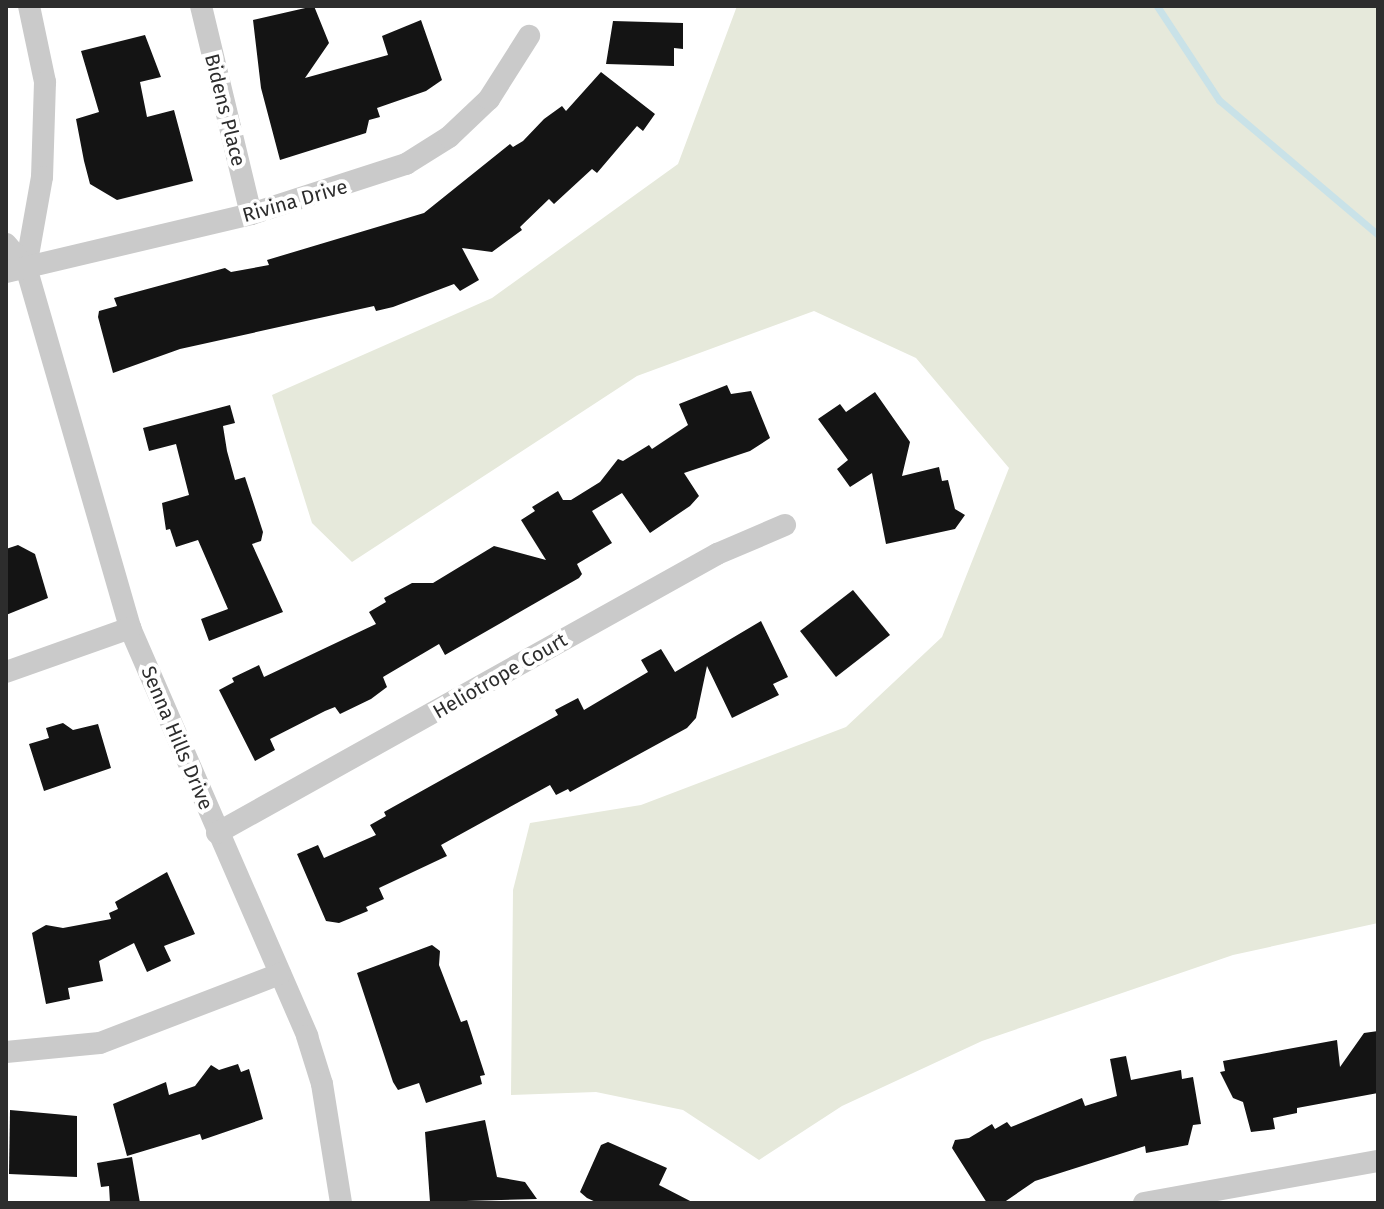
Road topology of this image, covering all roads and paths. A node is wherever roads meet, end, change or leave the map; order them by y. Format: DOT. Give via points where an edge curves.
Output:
graph roads {
  1 [pos="29,6"];
  2 [pos="201,6"];
  3 [pos="529,36"];
  4 [pos="251,214"];
  5 [pos="6,244"];
  6 [pos="16,269"];
  7 [pos="785,525"];
  8 [pos="130,628"];
  9 [pos="6,672"];
  10 [pos="217,833"];
  11 [pos="280,974"];
  12 [pos="6,1052"];
  13 [pos="1378,1161"];
  14 [pos="341,1203"];
  15 [pos="1144,1203"];
  1 -- 6 [label="street, Senna Hills Drive" via="45,82 42,177"];
  2 -- 4 [label="street, Bidens Place"];
  3 -- 4 [label="street, Rivina Drive" via="489,99 449,137 406,164"];
  4 -- 6 [label="street, Rivina Drive"];
  5 -- 6 [label="street, Senna Hills Drive"];
  6 -- 8 [label="street, Senna Hills Drive"];
  7 -- 10 [label="street, Heliotrope Court" via="717,554"];
  8 -- 9 [label="street"];
  8 -- 10 [label="street, Senna Hills Drive"];
  10 -- 11 [label="street, Senna Hills Drive"];
  11 -- 12 [label="street" via="100,1043"];
  11 -- 14 [label="street, Senna Hills Drive" via="322,1084"];
  13 -- 15 [label="street"];
}
